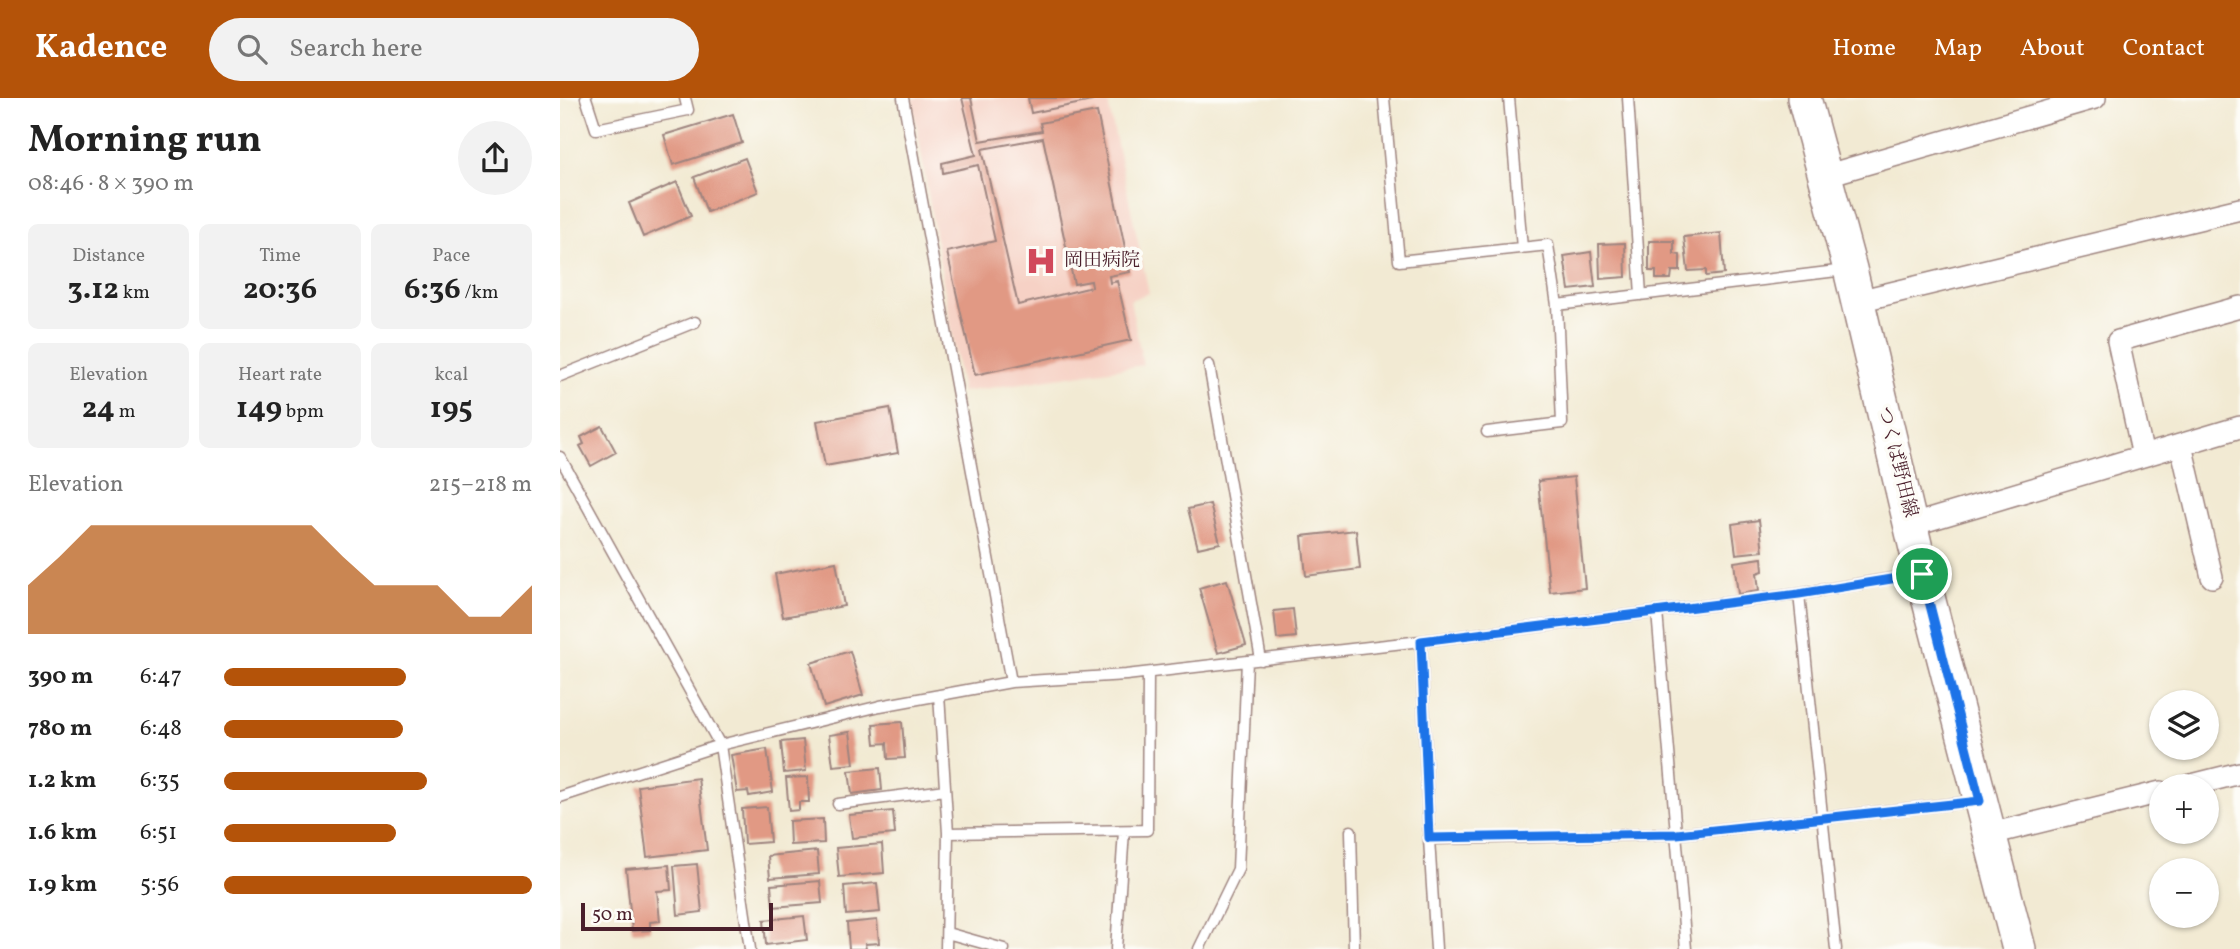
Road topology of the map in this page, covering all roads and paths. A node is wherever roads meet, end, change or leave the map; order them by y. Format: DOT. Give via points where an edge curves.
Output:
graph roads {
  1 [pos="586,98"];
  2 [pos="685,98"];
  3 [pos="904,98"];
  4 [pos="1384,98"];
  5 [pos="1509,98"];
  6 [pos="1628,98"];
  7 [pos="1804,98"];
  8 [pos="2095,98"];
  9 [pos="2041,105"];
  10 [pos="1824,176"];
  11 [pos="2240,209"];
  12 [pos="1522,248"];
  13 [pos="1850,269"];
  14 [pos="1642,295"];
  15 [pos="1858,301"];
  16 [pos="1557,305"];
  17 [pos="2240,307"];
  18 [pos="695,322"];
  19 [pos="1209,365"];
  20 [pos="560,376"];
  21 [pos="2240,427"];
  22 [pos="1487,432"];
  23 [pos="2181,445"];
  24 [pos="2143,456"];
  25 [pos="560,457"];
  26 [pos="1912,525"];
  27 [pos="1922,574"];
  28 [pos="2212,576"];
  29 [pos="1799,594"];
  30 [pos="1657,612"];
  31 [pos="1421,641"];
  32 [pos="1261,660"];
  33 [pos="1247,661"];
  34 [pos="1148,673"];
  35 [pos="1011,682"];
  36 [pos="939,695"];
  37 [pos="720,745"];
  38 [pos="2240,773"];
  39 [pos="2219,778"];
  40 [pos="945,790"];
  41 [pos="2149,795"];
  42 [pos="560,797"];
  43 [pos="1980,801"];
  44 [pos="838,804"];
  45 [pos="1822,818"];
  46 [pos="1124,831"];
  47 [pos="1351,831"];
  48 [pos="948,833"];
  49 [pos="1677,834"];
  50 [pos="1990,834"];
  51 [pos="1429,838"];
  52 [pos="947,933"];
  53 [pos="750,949"];
  54 [pos="946,949"];
  55 [pos="1004,949"];
  56 [pos="1116,949"];
  57 [pos="1199,949"];
  58 [pos="1354,949"];
  59 [pos="1436,949"];
  60 [pos="1686,949"];
  61 [pos="1836,949"];
  62 [pos="2019,949"];
  1 -- 2 [label="lane" via="596,129 688,110"];
  3 -- 35 [label="lane"];
  4 -- 12 [label="lane" via="1399,261"];
  5 -- 12 [label="lane"];
  6 -- 14 [label="lane"];
  7 -- 10 [label="main road, つくば野田線"];
  8 -- 9 [label="street"];
  9 -- 10 [label="street"];
  10 -- 13 [label="main road, つくば野田線"];
  11 -- 15 [label="street"];
  12 -- 16 [label="lane" via="1548,245"];
  13 -- 14 [label="lane"];
  13 -- 15 [label="main road, つくば野田線"];
  14 -- 16 [label="lane"];
  15 -- 26 [label="main road, つくば野田線"];
  16 -- 22 [label="lane" via="1562,423"];
  17 -- 24 [label="street" via="2118,341"];
  18 -- 20 [label="lane"];
  19 -- 32 [label="lane"];
  21 -- 23 [label="street"];
  23 -- 24 [label="street"];
  23 -- 28 [label="street"];
  24 -- 26 [label="street"];
  25 -- 37 [label="lane"];
  26 -- 27 [label="main road, つくば野田線"];
  27 -- 29 [label="lane"];
  27 -- 43 [label="main road, つくば野田線"];
  29 -- 30 [label="lane"];
  29 -- 45 [label="lane"];
  30 -- 31 [label="lane"];
  30 -- 49 [label="lane"];
  31 -- 32 [label="lane"];
  31 -- 51 [label="lane"];
  32 -- 33 [label="lane"];
  33 -- 34 [label="lane"];
  33 -- 57 [label="lane" via="1238,869"];
  34 -- 35 [label="lane"];
  34 -- 46 [label="lane" via="1147,830"];
  35 -- 36 [label="lane"];
  36 -- 37 [label="lane"];
  36 -- 40 [label="lane"];
  37 -- 42 [label="lane"];
  37 -- 53 [label="lane"];
  38 -- 39 [label="street"];
  40 -- 44 [label="lane"];
  40 -- 48 [label="lane"];
  41 -- 50 [label="street"];
  43 -- 45 [label="lane"];
  43 -- 50 [label="main road, つくば野田線"];
  45 -- 49 [label="lane"];
  45 -- 61 [label="lane"];
  46 -- 48 [label="lane"];
  46 -- 56 [label="lane"];
  47 -- 58 [label="lane"];
  48 -- 52 [label="lane"];
  49 -- 51 [label="lane"];
  49 -- 60 [label="lane"];
  50 -- 62 [label="main road, つくば野田線"];
  51 -- 59 [label="lane"];
  52 -- 54 [label="lane"];
  52 -- 55 [label="lane"];
}
